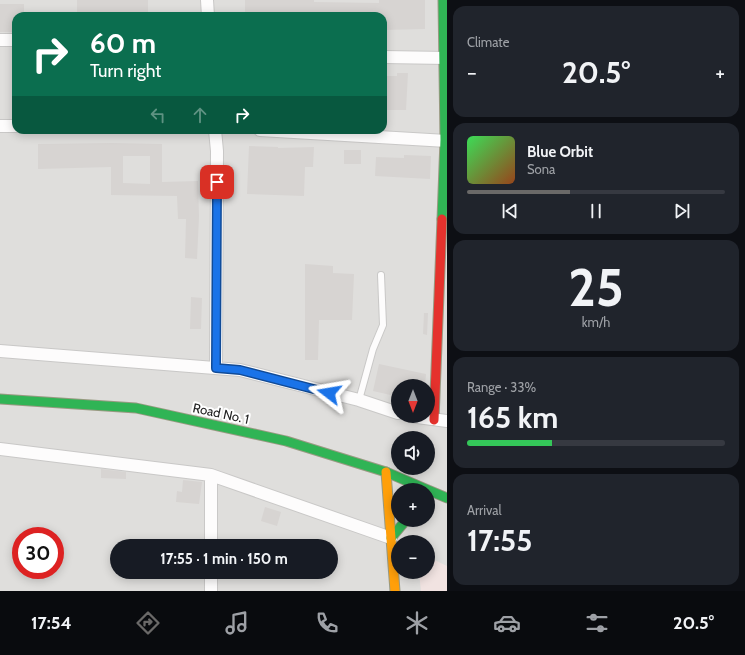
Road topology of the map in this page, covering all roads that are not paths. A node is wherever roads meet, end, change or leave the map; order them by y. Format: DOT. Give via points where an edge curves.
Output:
graph roads {
  1 [pos="207,0"];
  2 [pos="443,0"];
  3 [pos="208,12"];
  4 [pos="0,40"];
  5 [pos="12,40"];
  6 [pos="387,57"];
  7 [pos="445,58"];
  8 [pos="0,126"];
  9 [pos="12,126"];
  10 [pos="215,134"];
  11 [pos="334,134"];
  12 [pos="446,140"];
  13 [pos="444,225"];
  14 [pos="381,275"];
  15 [pos="443,302"];
  16 [pos="0,351"];
  17 [pos="216,368"];
  18 [pos="0,399"];
  19 [pos="359,400"];
  20 [pos="435,407"];
  21 [pos="391,411"];
  22 [pos="435,420"];
  23 [pos="447,421"];
  24 [pos="0,449"];
  25 [pos="386,472"];
  26 [pos="211,475"];
  27 [pos="410,483"];
  28 [pos="435,494"];
  29 [pos="447,498"];
  30 [pos="400,527"];
  31 [pos="394,535"];
  32 [pos="391,538"];
  33 [pos="211,539"];
  34 [pos="211,579"];
  35 [pos="394,579"];
  36 [pos="211,591"];
  37 [pos="395,591"];
  1 -- 3 [label="street"];
  2 -- 7 [label="main road"];
  4 -- 5 [label="street"];
  6 -- 7 [label="street"];
  7 -- 12 [label="main road"];
  8 -- 9 [label="street"];
  10 -- 17 [label="street"];
  11 -- 12 [label="street"];
  12 -- 13 [label="main road"];
  13 -- 15 [label="main road"];
  14 -- 19 [label="lane" via="383,325 373,349"];
  15 -- 20 [label="main road"];
  16 -- 17 [label="street"];
  17 -- 19 [label="street" via="240,370"];
  18 -- 25 [label="main road, Road No. 1" via="136,408 286,441"];
  19 -- 21 [label="street"];
  22 -- 23 [label="street"];
  24 -- 26 [label="street"];
  25 -- 27 [label="main road, Road No. 1"];
  25 -- 32 [label="main road"];
  26 -- 32 [label="street"];
  26 -- 33 [label="street"];
  28 -- 29 [label="main road, Road No. 1"];
  30 -- 31 [label="main road"];
  34 -- 36 [label="street"];
  35 -- 37 [label="main road"];
}
